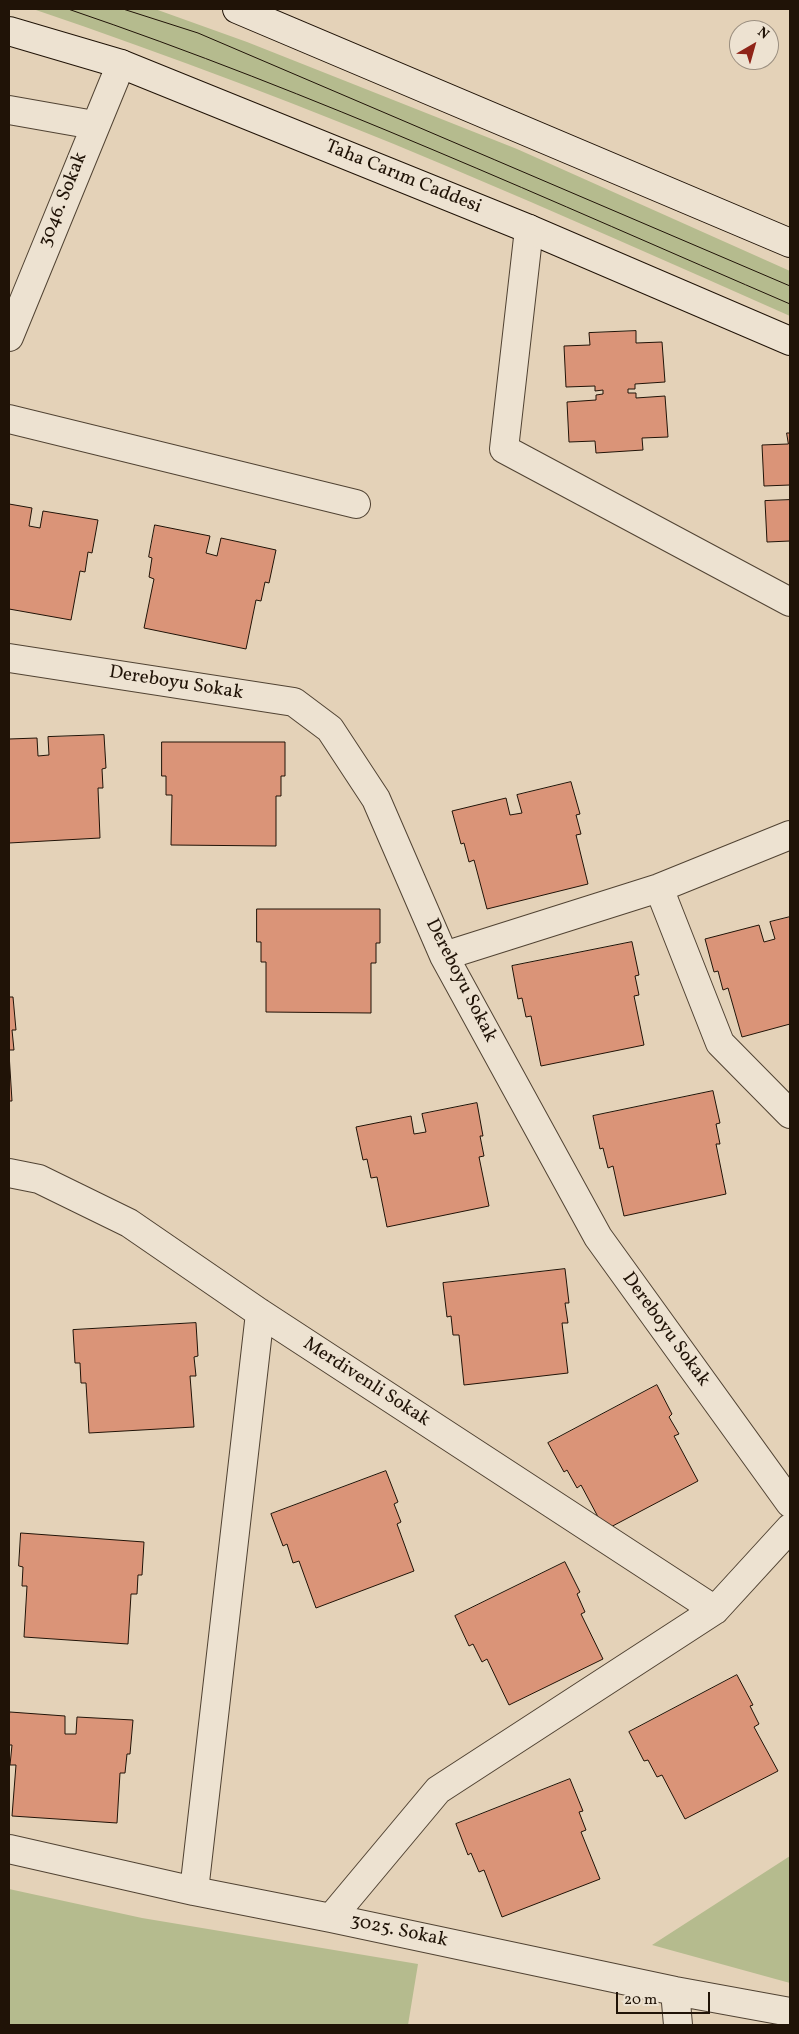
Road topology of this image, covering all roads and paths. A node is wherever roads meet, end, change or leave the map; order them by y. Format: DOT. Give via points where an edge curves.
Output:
graph roads {
  1 [pos="237,9"];
  2 [pos="9,31"];
  3 [pos="120,64"];
  4 [pos="9,110"];
  5 [pos="94,125"];
  6 [pos="530,229"];
  7 [pos="790,243"];
  8 [pos="9,337"];
  9 [pos="790,341"];
  10 [pos="9,419"];
  11 [pos="356,504"];
  12 [pos="790,602"];
  13 [pos="9,658"];
  14 [pos="790,836"];
  15 [pos="659,888"];
  16 [pos="444,956"];
  17 [pos="790,1114"];
  18 [pos="9,1173"];
  19 [pos="260,1313"];
  20 [pos="790,1503"];
  21 [pos="790,1528"];
  22 [pos="715,1610"];
  23 [pos="9,1849"];
  24 [pos="194,1891"];
  25 [pos="331,1918"];
  26 [pos="675,1991"];
  27 [pos="790,2012"];
  28 [pos="678,2025"];
  1 -- 7 [label="street"];
  2 -- 3 [label="street, Taha Carım Caddesi"];
  3 -- 5 [label="street, 3046. Sokak"];
  3 -- 6 [label="street, Taha Carım Caddesi"];
  4 -- 5 [label="street"];
  5 -- 8 [label="street, 3046. Sokak"];
  6 -- 9 [label="street, Taha Carım Caddesi"];
  6 -- 12 [label="street" via="504,449"];
  10 -- 11 [label="street"];
  13 -- 16 [label="street, Dereboyu Sokak" via="294,702 330,728 376,799"];
  14 -- 15 [label="street"];
  15 -- 16 [label="street"];
  15 -- 17 [label="street" via="720,1043"];
  16 -- 20 [label="street, Dereboyu Sokak" via="598,1237"];
  18 -- 19 [label="street, Merdivenli Sokak" via="39,1179 129,1223"];
  19 -- 22 [label="street, Merdivenli Sokak"];
  19 -- 24 [label="street"];
  21 -- 22 [label="street"];
  22 -- 25 [label="street" via="438,1790"];
  23 -- 24 [label="street, 3025. Sokak"];
  24 -- 25 [label="street, 3025. Sokak"];
  25 -- 26 [label="street, 3025. Sokak"];
  26 -- 27 [label="street, 3025. Sokak"];
  26 -- 28 [label="street"];
}
